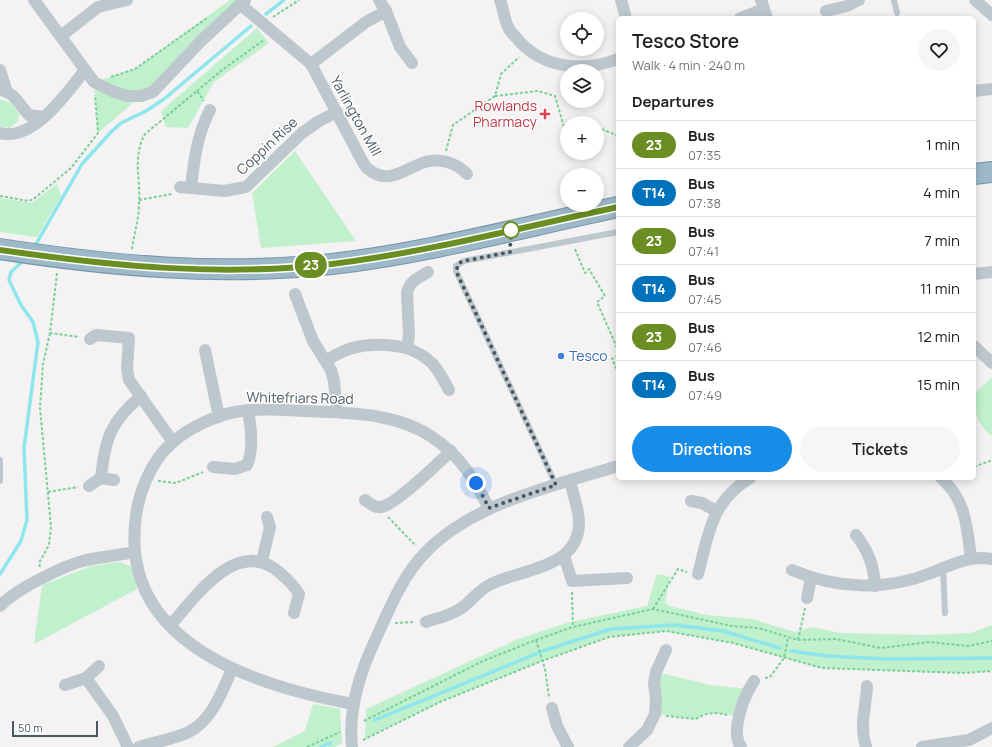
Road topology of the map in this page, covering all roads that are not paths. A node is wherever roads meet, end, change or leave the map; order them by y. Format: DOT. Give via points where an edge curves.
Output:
graph roads {
  1 [pos="34,0"];
  2 [pos="127,0"];
  3 [pos="379,0"];
  4 [pos="500,0"];
  5 [pos="621,0"];
  6 [pos="859,0"];
  7 [pos="894,0"];
  8 [pos="975,0"];
  9 [pos="243,2"];
  10 [pos="764,9"];
  11 [pos="825,10"];
  12 [pos="386,11"];
  13 [pos="897,13"];
  14 [pos="992,15"];
  15 [pos="625,16"];
  16 [pos="745,16"];
  17 [pos="61,36"];
  18 [pos="616,59"];
  19 [pos="311,64"];
  20 [pos="412,64"];
  21 [pos="560,64"];
  22 [pos="601,64"];
  23 [pos="0,70"];
  24 [pos="85,70"];
  25 [pos="992,89"];
  26 [pos="4,91"];
  27 [pos="976,91"];
  28 [pos="210,110"];
  29 [pos="337,112"];
  30 [pos="44,116"];
  31 [pos="0,133"];
  32 [pos="992,172"];
  33 [pos="467,174"];
  34 [pos="976,174"];
  35 [pos="616,207"];
  36 [pos="616,232"];
  37 [pos="0,250"];
  38 [pos="428,272"];
  39 [pos="992,272"];
  40 [pos="976,274"];
  41 [pos="294,294"];
  42 [pos="90,339"];
  43 [pos="407,348"];
  44 [pos="976,348"];
  45 [pos="205,350"];
  46 [pos="326,361"];
  47 [pos="992,364"];
  48 [pos="449,390"];
  49 [pos="141,396"];
  50 [pos="248,410"];
  51 [pos="337,412"];
  52 [pos="219,417"];
  53 [pos="173,442"];
  54 [pos="451,451"];
  55 [pos="0,460"];
  56 [pos="213,467"];
  57 [pos="616,467"];
  58 [pos="101,478"];
  59 [pos="114,480"];
  60 [pos="747,480"];
  61 [pos="944,480"];
  62 [pos="0,481"];
  63 [pos="570,481"];
  64 [pos="556,485"];
  65 [pos="89,486"];
  66 [pos="691,501"];
  67 [pos="372,504"];
  68 [pos="489,508"];
  69 [pos="716,511"];
  70 [pos="267,517"];
  71 [pos="856,535"];
  72 [pos="134,552"];
  73 [pos="564,556"];
  74 [pos="971,558"];
  75 [pos="992,559"];
  76 [pos="262,561"];
  77 [pos="943,568"];
  78 [pos="792,570"];
  79 [pos="698,574"];
  80 [pos="627,578"];
  81 [pos="811,578"];
  82 [pos="875,586"];
  83 [pos="807,598"];
  84 [pos="2,601"];
  85 [pos="294,613"];
  86 [pos="945,613"];
  87 [pos="426,622"];
  88 [pos="170,626"];
  89 [pos="666,650"];
  90 [pos="99,666"];
  91 [pos="232,669"];
  92 [pos="86,678"];
  93 [pos="754,681"];
  94 [pos="65,685"];
  95 [pos="867,686"];
  96 [pos="353,704"];
  97 [pos="552,708"];
  98 [pos="992,728"];
  99 [pos="128,747"];
  100 [pos="139,747"];
  101 [pos="352,747"];
  102 [pos="568,747"];
  103 [pos="629,747"];
  104 [pos="741,747"];
  105 [pos="866,747"];
  106 [pos="922,747"];
  1 -- 17 [label="street"];
  2 -- 17 [label="street" via="98,8"];
  3 -- 12 [label="street"];
  4 -- 21 [label="street" via="510,30 527,50"];
  5 -- 15 [label="street"];
  6 -- 11 [label="street" via="847,6"];
  7 -- 13 [label="lane"];
  8 -- 14 [label="street"];
  9 -- 19 [label="street, Yarlington Mill" via="264,24"];
  9 -- 24 [label="street" via="201,41 153,92 141,96 114,92 94,82"];
  10 -- 16 [label="street"];
  12 -- 19 [label="street" via="366,22"];
  12 -- 20 [label="street" via="400,47"];
  17 -- 24 [label="street"];
  18 -- 22 [label="street"];
  19 -- 29 [label="street, Yarlington Mill"];
  23 -- 26 [label="street"];
  24 -- 30 [label="street"];
  25 -- 27 [label="street"];
  26 -- 30 [label="street" via="13,95 29,115"];
  28 -- 29 [label="street, Coppin Rise" via="202,127 186,187 224,191 246,187 302,133 319,120"];
  29 -- 33 [label="street, Yarlington Mill" via="367,168 377,173 399,175 422,163 443,162 458,166"];
  30 -- 31 [label="street" via="20,133"];
  32 -- 34 [label="highway"];
  35 -- 37 [label="highway" via="433,247 332,264 226,270 130,266"];
  36 -- 64 [label="lane" via="459,263 456,271"];
  38 -- 43 [label="street" via="414,281 407,292"];
  39 -- 40 [label="street"];
  41 -- 46 [label="street" via="313,341"];
  42 -- 49 [label="street" via="96,335 129,338 129,380"];
  43 -- 46 [label="street" via="390,345 355,347 339,352"];
  43 -- 48 [label="street" via="432,362"];
  44 -- 47 [label="street"];
  45 -- 52 [label="street"];
  46 -- 51 [label="street" via="334,381"];
  49 -- 53 [label="street"];
  49 -- 58 [label="street" via="128,406 108,435"];
  50 -- 51 [label="street, Whitefriars Road"];
  50 -- 52 [label="street, Whitefriars Road"];
  50 -- 56 [label="street" via="251,457 247,465 235,469"];
  51 -- 54 [label="street, Whitefriars Road" via="368,415 412,426"];
  52 -- 53 [label="street, Whitefriars Road" via="195,427"];
  53 -- 72 [label="street, Whitefriars Road" via="147,479 135,519"];
  54 -- 67 [label="street" via="400,496 385,506"];
  54 -- 68 [label="street, Whitefriars Road" via="469,471"];
  55 -- 62 [label="lane"];
  57 -- 63 [label="street"];
  58 -- 59 [label="street"];
  58 -- 65 [label="street"];
  60 -- 69 [label="street" via="730,492"];
  61 -- 74 [label="street" via="958,498 965,514"];
  63 -- 64 [label="street"];
  63 -- 73 [label="street" via="579,522 578,533"];
  64 -- 68 [label="street"];
  66 -- 69 [label="street" via="702,503"];
  68 -- 96 [label="street" via="448,532 424,554 399,590 361,672"];
  69 -- 79 [label="street"];
  70 -- 76 [label="street" via="270,527"];
  71 -- 82 [label="street" via="870,558"];
  72 -- 84 [label="street" via="85,560 42,578"];
  72 -- 88 [label="street, Whitefriars Road" via="146,592"];
  73 -- 80 [label="street" via="572,581"];
  73 -- 87 [label="street" via="545,566 502,578 488,585 456,612"];
  74 -- 75 [label="street"];
  74 -- 77 [label="street"];
  76 -- 85 [label="street" via="294,586 299,594"];
  76 -- 88 [label="street" via="242,562 222,571 199,592"];
  77 -- 82 [label="street" via="914,579"];
  77 -- 86 [label="lane"];
  78 -- 81 [label="street"];
  81 -- 82 [label="street"];
  81 -- 83 [label="street"];
  88 -- 91 [label="street, Whitefriars Road" via="207,655"];
  89 -- 103 [label="street" via="654,683 655,714 647,730"];
  90 -- 92 [label="street"];
  91 -- 96 [label="street, Whitefriars Road" via="295,692"];
  91 -- 100 [label="street" via="217,701 199,726 188,732"];
  92 -- 94 [label="street"];
  92 -- 99 [label="street" via="114,716"];
  93 -- 104 [label="street" via="738,717 737,741"];
  95 -- 105 [label="street" via="861,727"];
  96 -- 101 [label="street" via="350,728"];
  97 -- 102 [label="street" via="557,726"];
  98 -- 106 [label="street" via="969,740"];
}
